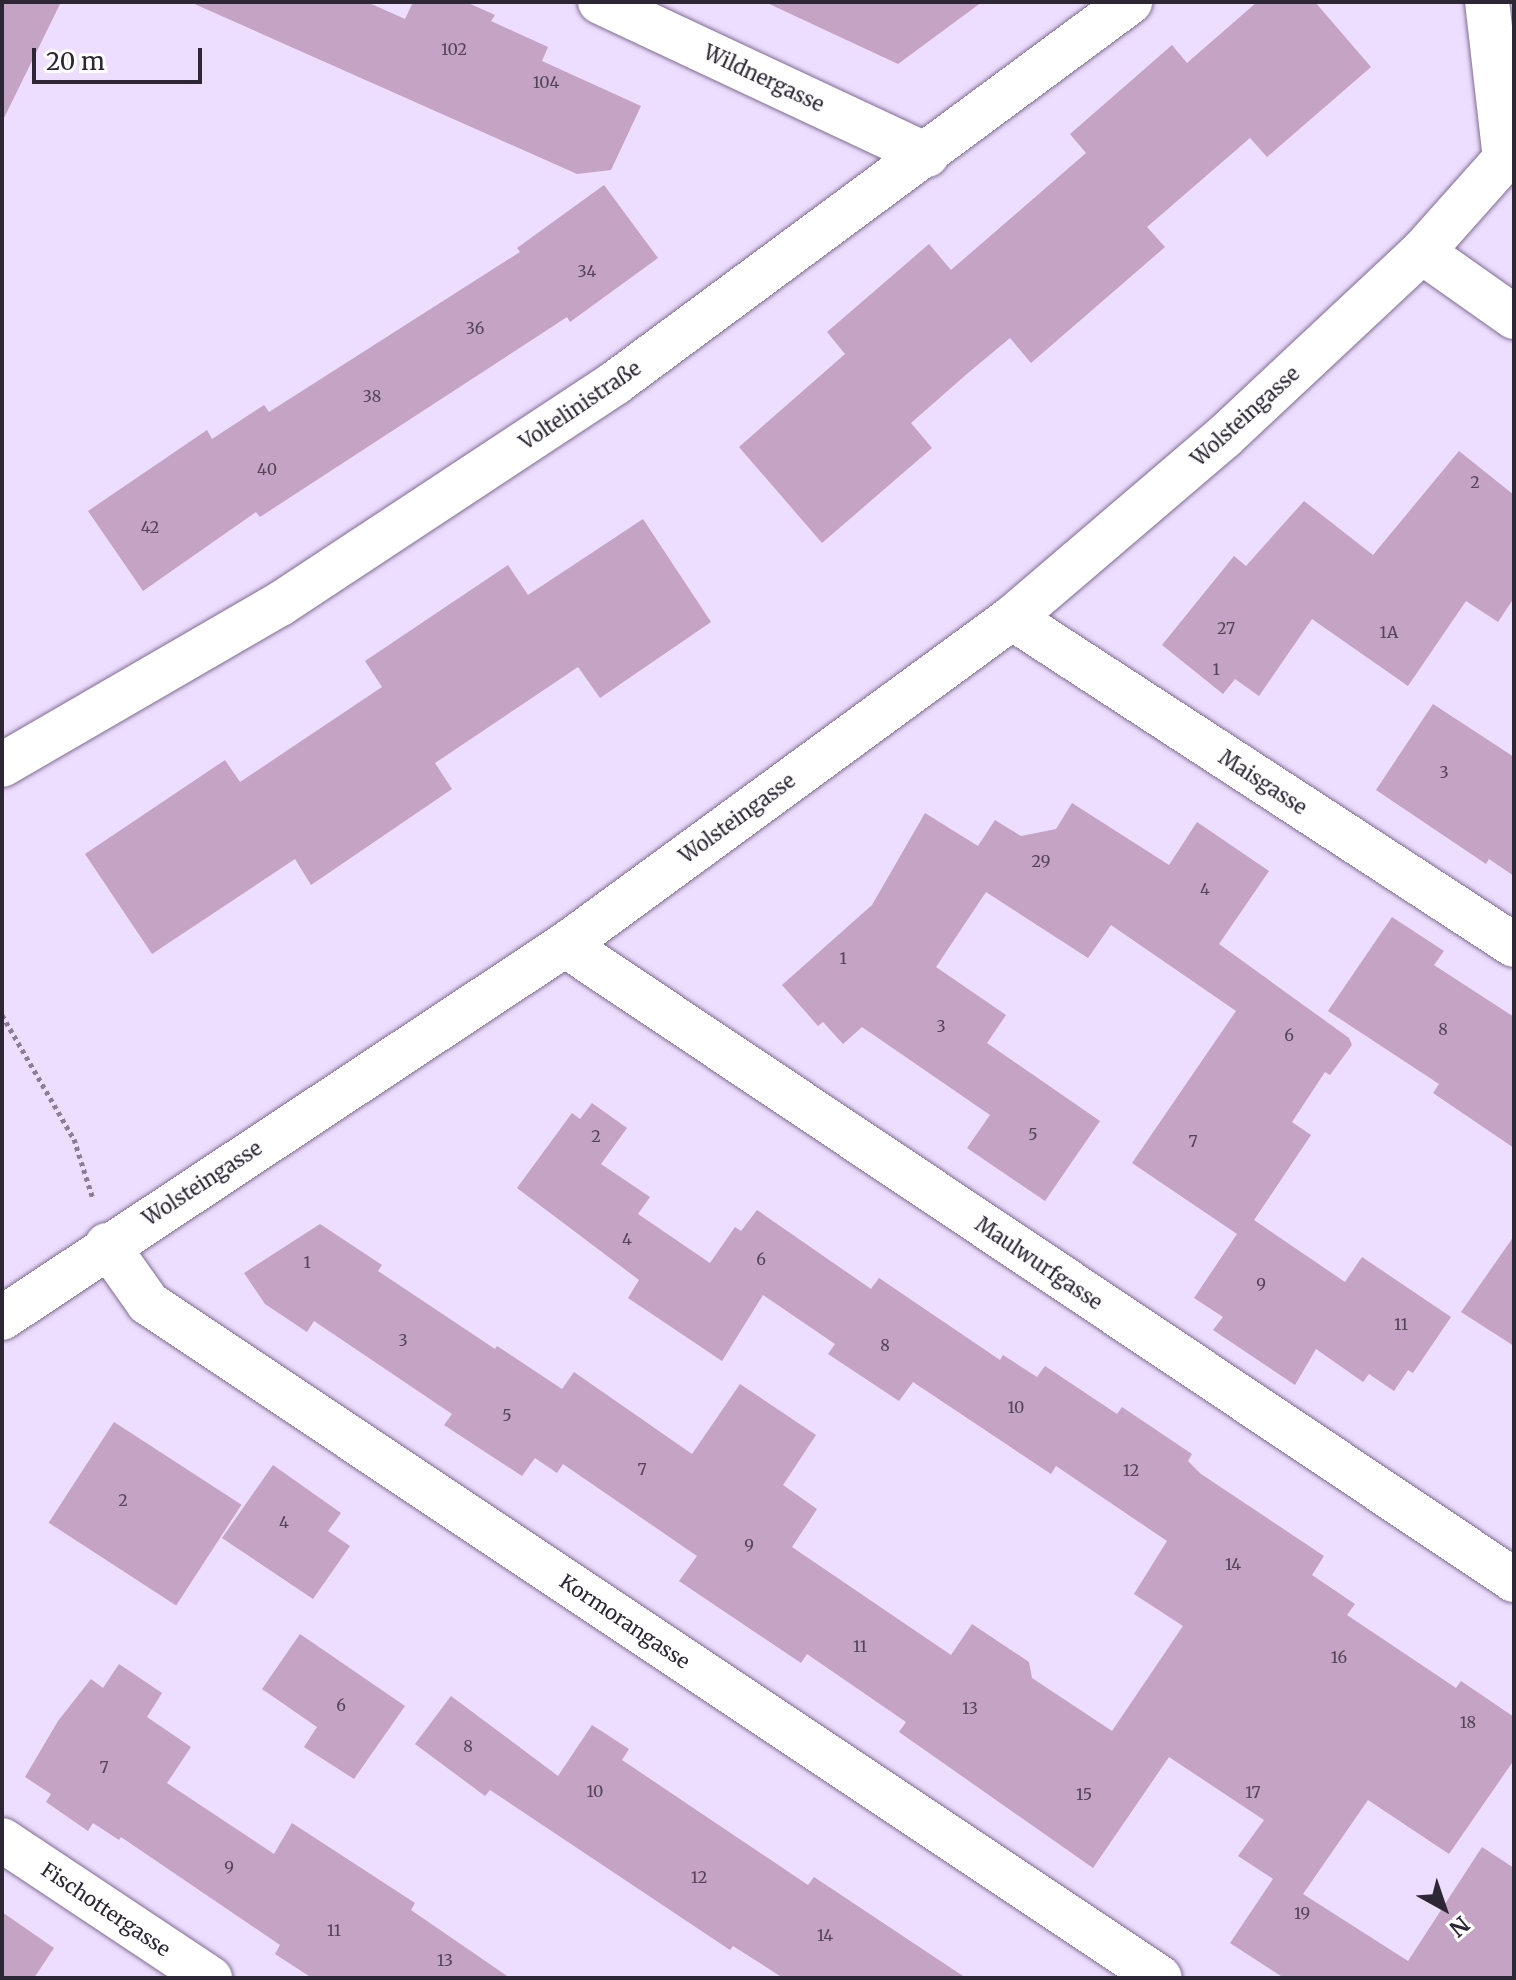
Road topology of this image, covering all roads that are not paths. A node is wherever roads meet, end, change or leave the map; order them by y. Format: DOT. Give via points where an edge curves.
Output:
graph roads {
  1 [pos="600,2"];
  2 [pos="1130,2"];
  3 [pos="1487,2"];
  4 [pos="1510,154"];
  5 [pos="927,155"];
  6 [pos="1422,252"];
  7 [pos="1514,317"];
  8 [pos="1012,618"];
  9 [pos="2,765"];
  10 [pos="565,945"];
  11 [pos="1514,945"];
  12 [pos="107,1245"];
  13 [pos="2,1318"];
  14 [pos="1514,1580"];
  15 [pos="2,1840"];
  16 [pos="210,1978"];
  17 [pos="1160,1978"];
  1 -- 5 [label="street, Wildnergasse"];
  2 -- 5 [label="street, Voltelinistraße"];
  3 -- 4 [label="street"];
  4 -- 6 [label="street"];
  5 -- 9 [label="street, Voltelinistraße" via="602,392 280,604"];
  6 -- 7 [label="street"];
  6 -- 8 [label="street, Wolsteingasse" via="1224,437"];
  8 -- 10 [label="street, Wolsteingasse"];
  8 -- 11 [label="street, Maisgasse"];
  10 -- 12 [label="street, Wolsteingasse"];
  10 -- 14 [label="street, Maulwurfgasse"];
  12 -- 13 [label="street, Wolsteingasse"];
  12 -- 17 [label="street, Kormorangasse" via="148,1303"];
  15 -- 16 [label="street, Fischottergasse"];
}
